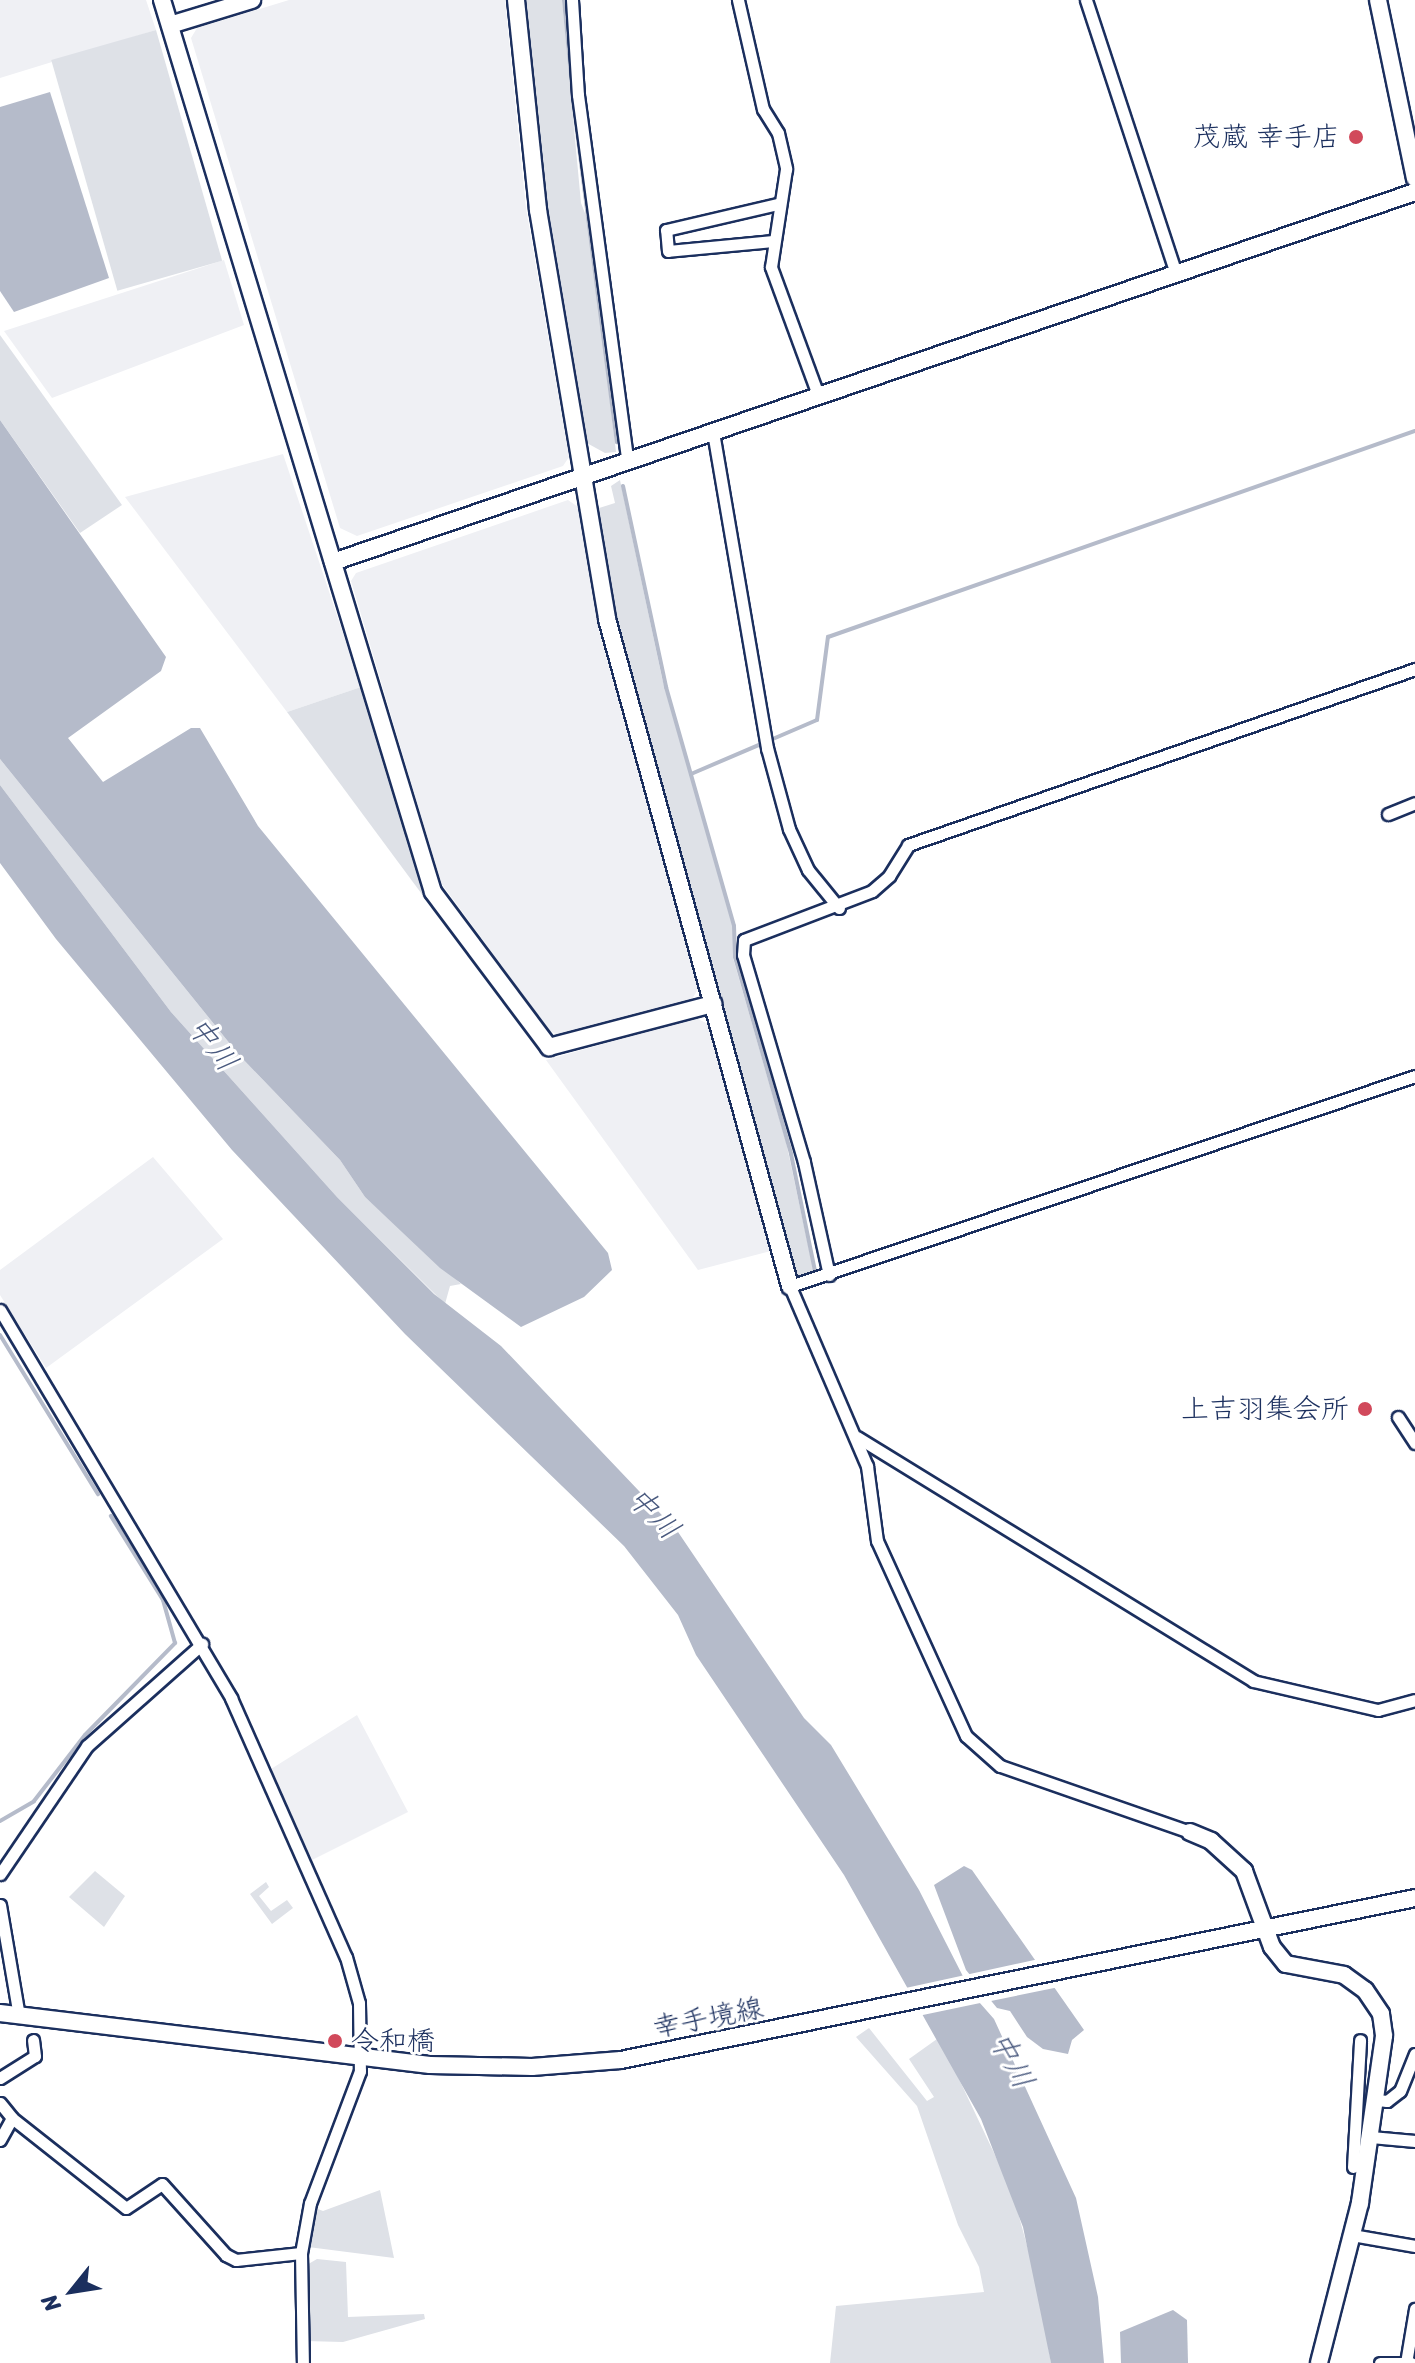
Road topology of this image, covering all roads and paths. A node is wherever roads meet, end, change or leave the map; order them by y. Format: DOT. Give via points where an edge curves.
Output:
graph roads {
  1 [pos="162,0"];
  2 [pos="252,0"];
  3 [pos="516,0"];
  4 [pos="572,0"];
  5 [pos="738,0"];
  6 [pos="1086,0"];
  7 [pos="1378,0"];
  8 [pos="170,25"];
  9 [pos="1411,133"];
  10 [pos="1415,178"];
  11 [pos="1415,192"];
  12 [pos="778,204"];
  13 [pos="773,241"];
  14 [pos="1176,274"];
  15 [pos="818,395"];
  16 [pos="713,432"];
  17 [pos="628,463"];
  18 [pos="582,478"];
  19 [pos="333,562"];
  20 [pos="1415,669"];
  21 [pos="1415,803"];
  22 [pos="1388,814"];
  23 [pos="839,908"];
  24 [pos="713,1004"];
  25 [pos="1415,1076"];
  26 [pos="829,1275"];
  27 [pos="790,1286"];
  28 [pos="0,1310"];
  29 [pos="1398,1417"];
  30 [pos="857,1437"];
  31 [pos="1415,1443"];
  32 [pos="202,1644"];
  33 [pos="1415,1700"];
  34 [pos="1190,1832"];
  35 [pos="0,1874"];
  36 [pos="1415,1898"];
  37 [pos="0,1905"];
  38 [pos="1267,1930"];
  39 [pos="0,2013"];
  40 [pos="19,2016"];
  41 [pos="33,2040"];
  42 [pos="1360,2040"];
  43 [pos="1415,2054"];
  44 [pos="362,2058"];
  45 [pos="0,2078"];
  46 [pos="1377,2100"];
  47 [pos="0,2103"];
  48 [pos="12,2118"];
  49 [pos="1371,2137"];
  50 [pos="0,2140"];
  51 [pos="1415,2141"];
  52 [pos="1353,2167"];
  53 [pos="1352,2235"];
  54 [pos="1415,2246"];
  55 [pos="301,2253"];
  56 [pos="1415,2309"];
  57 [pos="303,2363"];
  58 [pos="1319,2363"];
  59 [pos="1380,2363"];
  60 [pos="1408,2363"];
  1 -- 8 [label="street"];
  2 -- 8 [label="street"];
  3 -- 18 [label="street" via="538,210"];
  4 -- 17 [label="street" via="578,95"];
  5 -- 12 [label="street" via="763,109 778,133 786,169"];
  6 -- 14 [label="street"];
  7 -- 9 [label="street"];
  8 -- 19 [label="street"];
  9 -- 10 [label="street"];
  11 -- 14 [label="street"];
  12 -- 13 [label="street"];
  12 -- 13 [label="street" via="666,230 668,251"];
  13 -- 15 [label="street" via="771,267"];
  14 -- 15 [label="street"];
  15 -- 16 [label="street"];
  16 -- 17 [label="street"];
  16 -- 23 [label="street" via="767,748 801,856"];
  17 -- 18 [label="street"];
  18 -- 19 [label="street"];
  18 -- 24 [label="street" via="607,619"];
  19 -- 24 [label="street" via="433,892 549,1047"];
  20 -- 23 [label="street" via="908,845 889,876"];
  21 -- 22 [label="street"];
  23 -- 26 [label="street" via="744,940 743,955 804,1162"];
  24 -- 27 [label="street"];
  25 -- 26 [label="street"];
  26 -- 27 [label="street"];
  27 -- 30 [label="street"];
  28 -- 32 [label="street"];
  29 -- 31 [label="street"];
  30 -- 33 [label="street" via="1253,1681 1378,1710"];
  30 -- 34 [label="street" via="870,1481 877,1541 957,1720 977,1749 1032,1778"];
  32 -- 35 [label="street" via="87,1746"];
  32 -- 44 [label="street" via="346,1957 359,2003"];
  34 -- 38 [label="street" via="1211,1841 1244,1871"];
  36 -- 38 [label="street, 幸手境線"];
  37 -- 40 [label="street"];
  38 -- 44 [label="street, 幸手境線" via="621,2060 484,2067"];
  38 -- 46 [label="street" via="1286,1964 1344,1975 1374,2001 1384,2036"];
  39 -- 40 [label="street, 幸手境線"];
  40 -- 44 [label="street, 幸手境線"];
  41 -- 45 [label="street" via="35,2056"];
  42 -- 52 [label="street"];
  43 -- 46 [label="street" via="1400,2091 1387,2101"];
  44 -- 55 [label="street" via="349,2111 310,2203"];
  46 -- 49 [label="street"];
  47 -- 48 [label="street"];
  48 -- 50 [label="street"];
  48 -- 55 [label="street" via="126,2208 162,2184 236,2260"];
  49 -- 51 [label="street"];
  49 -- 53 [label="street"];
  53 -- 54 [label="street"];
  53 -- 58 [label="street"];
  55 -- 57 [label="street"];
  56 -- 60 [label="street"];
  59 -- 60 [label="street"];
}
